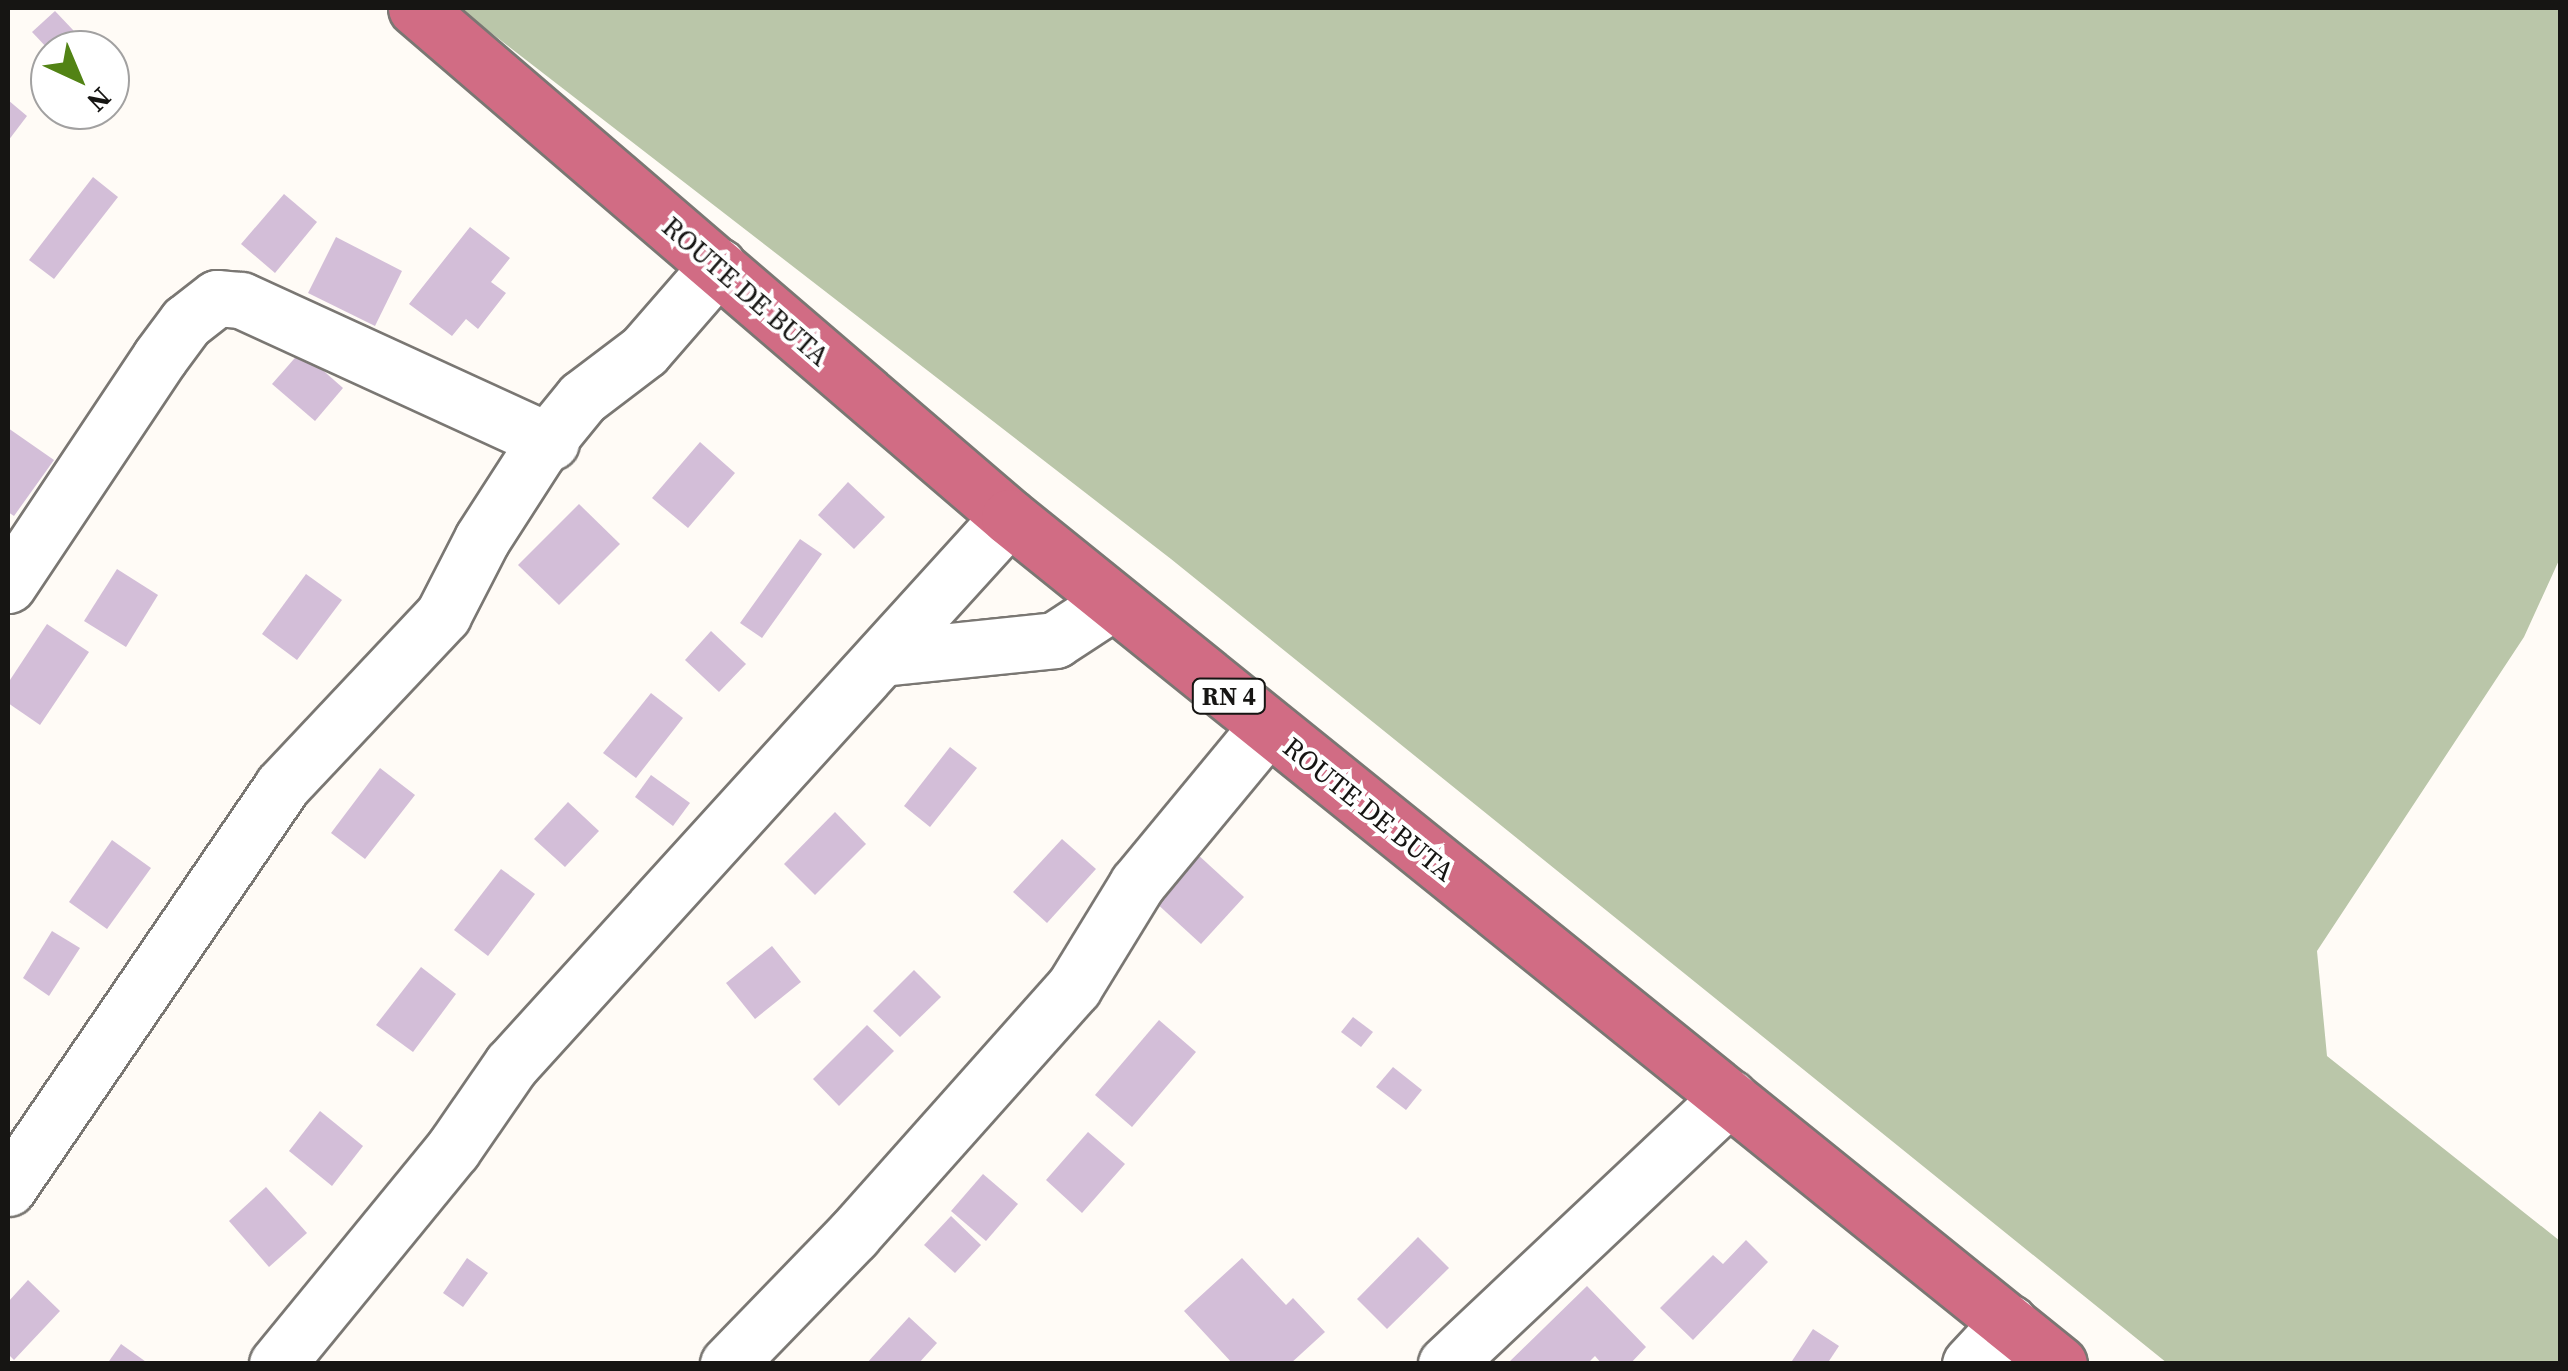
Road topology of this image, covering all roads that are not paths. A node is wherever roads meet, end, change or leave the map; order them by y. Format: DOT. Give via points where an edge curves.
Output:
graph roads {
  1 [pos="416,8"];
  2 [pos="718,266"];
  3 [pos="551,442"];
  4 [pos="1009,517"];
  5 [pos="8,585"];
  6 [pos="1113,602"];
  7 [pos="882,658"];
  8 [pos="1267,726"];
  9 [pos="1729,1097"];
  10 [pos="8,1188"];
  11 [pos="2009,1322"];
  12 [pos="277,1364"];
  13 [pos="728,1364"];
  14 [pos="1446,1364"];
  15 [pos="1970,1364"];
  16 [pos="2059,1364"];
  1 -- 2 [label="highway, ROUTE DE BUTA / RN 4"];
  2 -- 3 [label="street" via="644,351 582,398"];
  2 -- 4 [label="highway, ROUTE DE BUTA / RN 4"];
  3 -- 5 [label="street" via="241,300 217,298 186,322 160,357"];
  3 -- 10 [label="street" via="482,539 443,616 282,786"];
  4 -- 6 [label="highway, ROUTE DE BUTA / RN 4"];
  4 -- 7 [label="street"];
  6 -- 7 [label="street" via="1054,640"];
  6 -- 8 [label="highway, ROUTE DE BUTA / RN 4"];
  7 -- 12 [label="street" via="512,1065"];
  8 -- 9 [label="highway, ROUTE DE BUTA / RN 4"];
  8 -- 13 [label="street" via="1136,884 1074,987 854,1235"];
  9 -- 11 [label="highway, ROUTE DE BUTA / RN 4"];
  9 -- 14 [label="street"];
  11 -- 15 [label="street"];
  11 -- 16 [label="highway, ROUTE DE BUTA / RN 4"];
}
